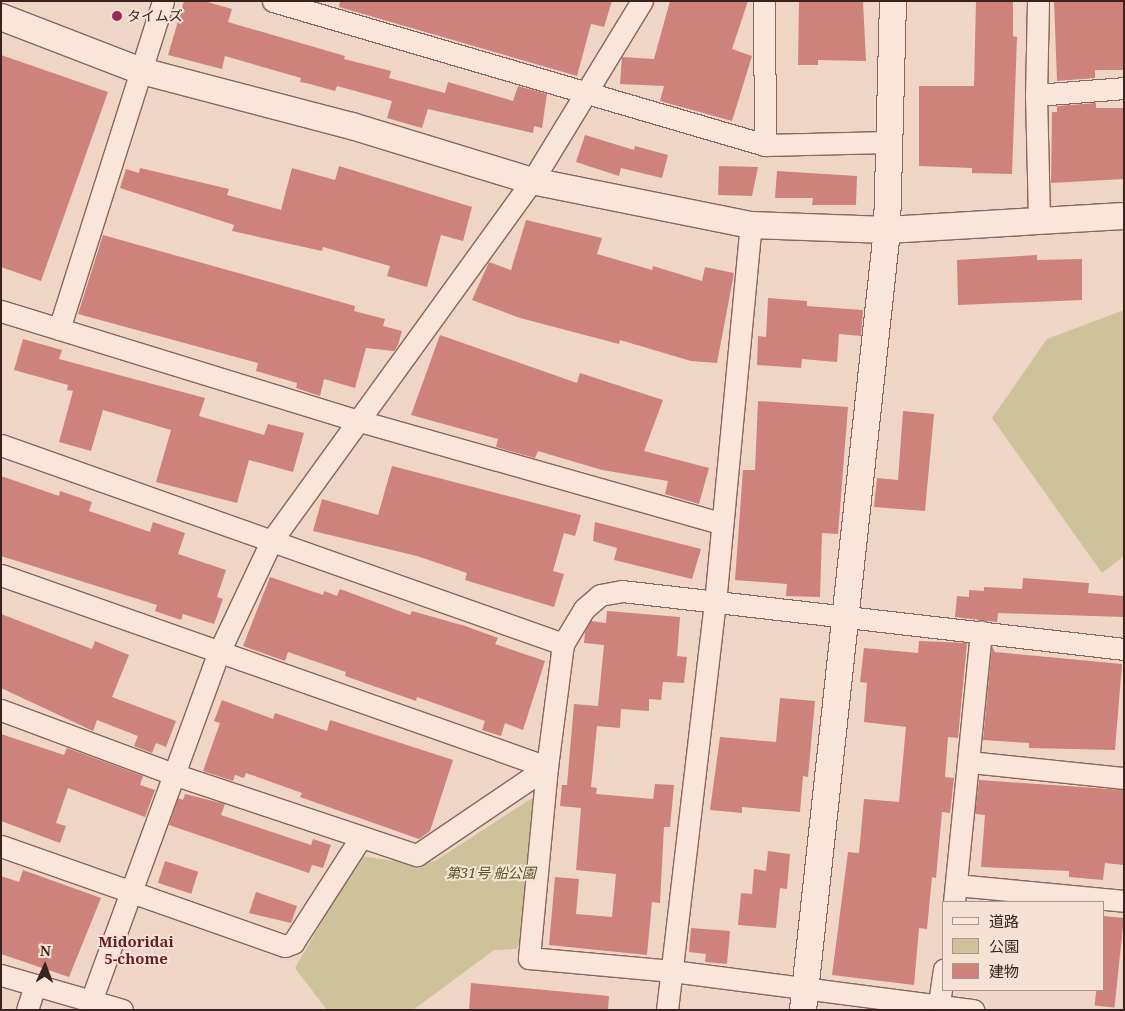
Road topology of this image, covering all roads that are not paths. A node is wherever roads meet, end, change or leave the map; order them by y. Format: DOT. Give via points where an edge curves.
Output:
graph roads {
  1 [pos="163,1"];
  2 [pos="273,1"];
  3 [pos="642,1"];
  4 [pos="764,1"];
  5 [pos="893,1"];
  6 [pos="1038,1"];
  7 [pos="1,17"];
  8 [pos="138,70"];
  9 [pos="1124,88"];
  10 [pos="586,94"];
  11 [pos="1036,95"];
  12 [pos="888,142"];
  13 [pos="764,145"];
  14 [pos="532,181"];
  15 [pos="1124,216"];
  16 [pos="1039,222"];
  17 [pos="751,225"];
  18 [pos="887,230"];
  19 [pos="1,311"];
  20 [pos="59,329"];
  21 [pos="356,420"];
  22 [pos="1,445"];
  23 [pos="720,523"];
  24 [pos="272,540"];
  25 [pos="1,575"];
  26 [pos="715,603"];
  27 [pos="844,615"];
  28 [pos="981,631"];
  29 [pos="563,644"];
  30 [pos="1124,649"];
  31 [pos="218,654"];
  32 [pos="1,710"];
  33 [pos="969,762"];
  34 [pos="547,767"];
  35 [pos="176,775"];
  36 [pos="1124,778"];
  37 [pos="361,837"];
  38 [pos="1,846"];
  39 [pos="131,892"];
  40 [pos="955,894"];
  41 [pos="1124,901"];
  42 [pos="672,971"];
  43 [pos="1,975"];
  44 [pos="942,982"];
  45 [pos="35,985"];
  46 [pos="804,998"];
  47 [pos="91,1001"];
  48 [pos="938,1008"];
  49 [pos="27,1010"];
  50 [pos="122,1010"];
  51 [pos="667,1010"];
  52 [pos="973,1010"];
  1 -- 8 [label="street"];
  2 -- 10 [label="street"];
  3 -- 10 [label="street"];
  4 -- 13 [label="street"];
  5 -- 12 [label="street"];
  6 -- 11 [label="street"];
  7 -- 8 [label="street"];
  8 -- 14 [label="street" via="352,126"];
  8 -- 20 [label="street"];
  9 -- 11 [label="street"];
  10 -- 13 [label="street"];
  10 -- 14 [label="street"];
  11 -- 16 [label="street"];
  12 -- 13 [label="street"];
  12 -- 18 [label="street"];
  14 -- 17 [label="street"];
  14 -- 21 [label="street"];
  15 -- 16 [label="street"];
  16 -- 18 [label="street"];
  17 -- 18 [label="street"];
  17 -- 23 [label="street"];
  18 -- 27 [label="street"];
  19 -- 20 [label="street"];
  20 -- 21 [label="street"];
  21 -- 23 [label="street"];
  21 -- 24 [label="street"];
  22 -- 24 [label="street"];
  23 -- 26 [label="street"];
  24 -- 29 [label="street"];
  24 -- 31 [label="street"];
  25 -- 31 [label="street"];
  26 -- 27 [label="street"];
  26 -- 29 [label="street" via="622,591 600,595 584,609"];
  26 -- 42 [label="street"];
  27 -- 28 [label="street"];
  27 -- 46 [label="street"];
  28 -- 30 [label="street"];
  28 -- 33 [label="street"];
  29 -- 34 [label="street"];
  31 -- 34 [label="street"];
  31 -- 35 [label="street"];
  32 -- 35 [label="street"];
  33 -- 36 [label="street"];
  33 -- 40 [label="street"];
  34 -- 37 [label="street" via="417,855"];
  34 -- 42 [label="street" via="529,958"];
  35 -- 37 [label="street"];
  35 -- 39 [label="street"];
  37 -- 39 [label="street" via="293,943 285,946"];
  38 -- 39 [label="street"];
  39 -- 47 [label="street"];
  40 -- 41 [label="street"];
  42 -- 46 [label="street"];
  42 -- 51 [label="street"];
  43 -- 45 [label="street"];
  44 -- 48 [label="street"];
  45 -- 47 [label="street"];
  45 -- 49 [label="street"];
  46 -- 48 [label="street"];
  47 -- 50 [label="street"];
  48 -- 52 [label="street"];
}
